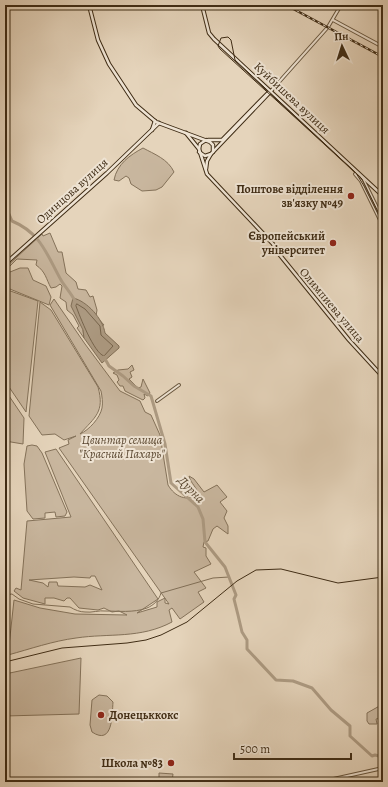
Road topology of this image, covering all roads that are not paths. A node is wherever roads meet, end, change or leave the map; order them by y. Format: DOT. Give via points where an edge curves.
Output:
graph roads {
  1 [pos="89,5"];
  2 [pos="202,5"];
  3 [pos="341,5"];
  4 [pos="333,20"];
  5 [pos="383,47"];
  6 [pos="270,91"];
  7 [pos="150,118"];
  8 [pos="155,121"];
  9 [pos="159,123"];
  10 [pos="164,125"];
  11 [pos="151,131"];
  12 [pos="186,133"];
  13 [pos="207,140"];
  14 [pos="199,151"];
  15 [pos="212,153"];
  16 [pos="206,172"];
  17 [pos="355,174"];
  18 [pos="360,174"];
  19 [pos="383,196"];
  20 [pos="383,220"];
  21 [pos="383,226"];
  22 [pos="5,264"];
  23 [pos="383,377"];
  24 [pos="179,385"];
  25 [pos="157,401"];
  26 [pos="383,768"];
  27 [pos="320,782"];
  1 -- 7 [label="main road" via="98,40 109,64 136,105"];
  2 -- 6 [label="main road, Куйбишева вулиця" via="209,33"];
  3 -- 4 [label="street"];
  4 -- 5 [label="street"];
  4 -- 6 [label="street"];
  6 -- 13 [label="main road" via="222,140"];
  6 -- 15 [label="main road"];
  6 -- 18 [label="main road, Куйбишева вулиця"];
  7 -- 8 [label="main road"];
  7 -- 11 [label="main road"];
  8 -- 9 [label="main road"];
  8 -- 11 [label="main road, Одинцова вулиця"];
  9 -- 10 [label="main road"];
  9 -- 11 [label="main road, Одинцова вулиця"];
  10 -- 11 [label="main road"];
  10 -- 12 [label="main road"];
  11 -- 22 [label="main road, Одинцова вулиця"];
  12 -- 13 [label="main road"];
  12 -- 14 [label="main road"];
  13 -- 14 [label="main road" via="200,144"];
  13 -- 15 [label="main road" via="213,145"];
  14 -- 15 [label="main road" via="206,156"];
  14 -- 16 [label="main road"];
  15 -- 16 [label="main road" via="207,161"];
  16 -- 23 [label="main road, Олимпиева улица" via="273,244 344,335"];
  17 -- 21 [label="street"];
  18 -- 19 [label="main road, Куйбишева вулиця"];
  18 -- 20 [label="street"];
  24 -- 25 [label="street"];
  26 -- 27 [label="street"];
}
